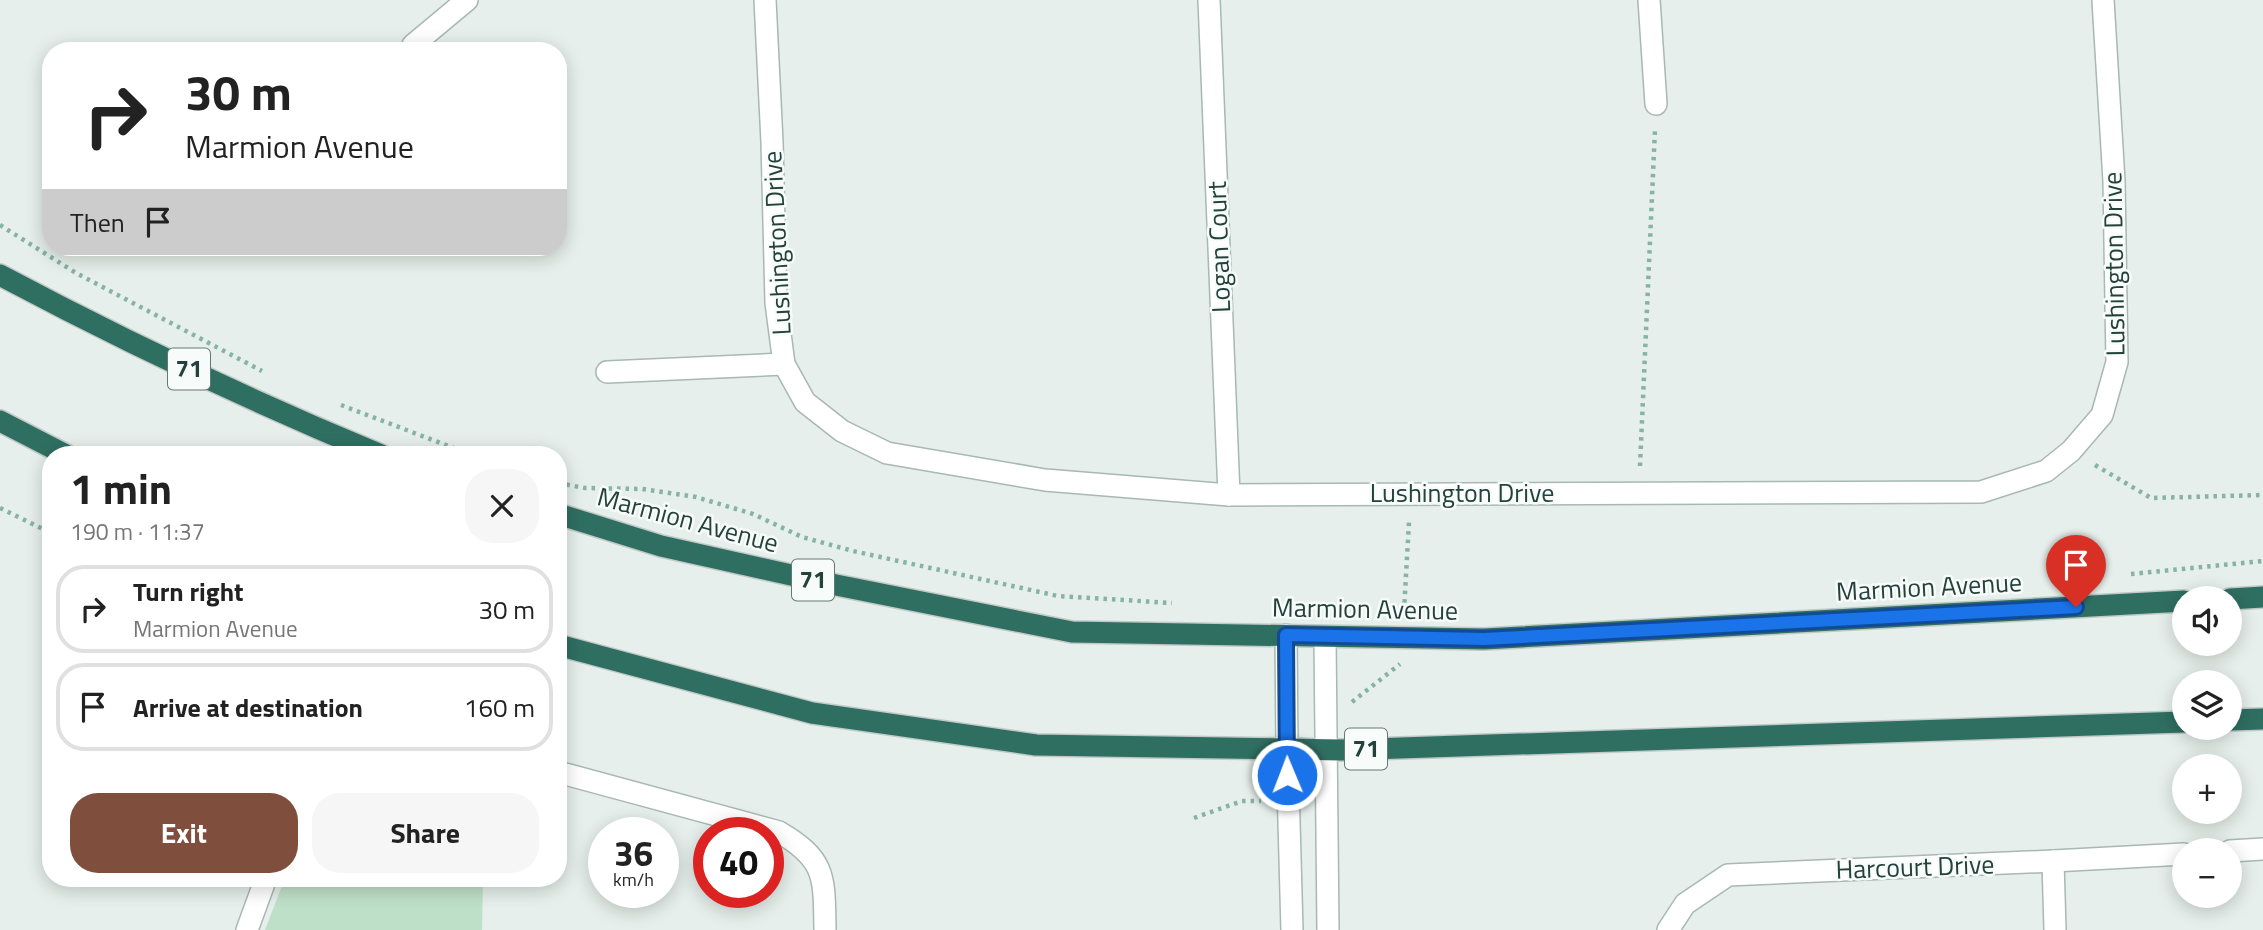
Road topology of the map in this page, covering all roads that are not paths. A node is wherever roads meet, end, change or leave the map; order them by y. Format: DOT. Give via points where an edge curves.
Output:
graph roads {
  1 [pos="467,0"];
  2 [pos="765,0"];
  3 [pos="1209,0"];
  4 [pos="1649,0"];
  5 [pos="2103,0"];
  6 [pos="417,42"];
  7 [pos="1656,104"];
  8 [pos="0,275"];
  9 [pos="784,364"];
  10 [pos="607,372"];
  11 [pos="0,421"];
  12 [pos="49,446"];
  13 [pos="360,446"];
  14 [pos="1229,495"];
  15 [pos="567,517"];
  16 [pos="2263,597"];
  17 [pos="2242,598"];
  18 [pos="2172,602"];
  19 [pos="1286,635"];
  20 [pos="1325,638"];
  21 [pos="567,647"];
  22 [pos="2263,719"];
  23 [pos="2242,720"];
  24 [pos="2172,722"];
  25 [pos="1286,750"];
  26 [pos="1333,750"];
  27 [pos="567,774"];
  28 [pos="2263,849"];
  29 [pos="2242,850"];
  30 [pos="2172,855"];
  31 [pos="2053,861"];
  32 [pos="263,887"];
  33 [pos="247,930"];
  34 [pos="825,930"];
  35 [pos="1292,930"];
  36 [pos="1328,930"];
  37 [pos="1668,930"];
  38 [pos="2055,930"];
  1 -- 6 [label="street"];
  2 -- 9 [label="street, Lushington Drive" via="776,303"];
  3 -- 14 [label="street, Logan Court"];
  4 -- 7 [label="street"];
  5 -- 14 [label="street, Lushington Drive" via="2114,181 2117,362 2102,415 2071,451 2046,471 1981,492"];
  8 -- 13 [label="highway, 71" via="99,328"];
  9 -- 10 [label="street"];
  9 -- 14 [label="street, Lushington Drive" via="805,402 842,431 887,453 1045,480"];
  11 -- 12 [label="highway"];
  15 -- 19 [label="highway, Marmion Avenue / 71" via="661,546 1072,632"];
  16 -- 17 [label="highway"];
  18 -- 20 [label="highway, Marmion Avenue / 71" via="1484,639"];
  19 -- 20 [label="highway, Marmion Avenue / 71"];
  19 -- 25 [label="street"];
  20 -- 26 [label="street"];
  21 -- 25 [label="highway, 71" via="772,704 852,719 1037,745"];
  22 -- 23 [label="highway"];
  24 -- 26 [label="highway, 71"];
  25 -- 26 [label="highway, 71"];
  25 -- 35 [label="street"];
  26 -- 36 [label="street"];
  27 -- 34 [label="street" via="779,832 794,841 817,864 824,889"];
  28 -- 29 [label="street"];
  30 -- 31 [label="street, Harcourt Drive"];
  31 -- 37 [label="street, Harcourt Drive" via="1728,875 1685,904"];
  31 -- 38 [label="street"];
  32 -- 33 [label="street"];
}
